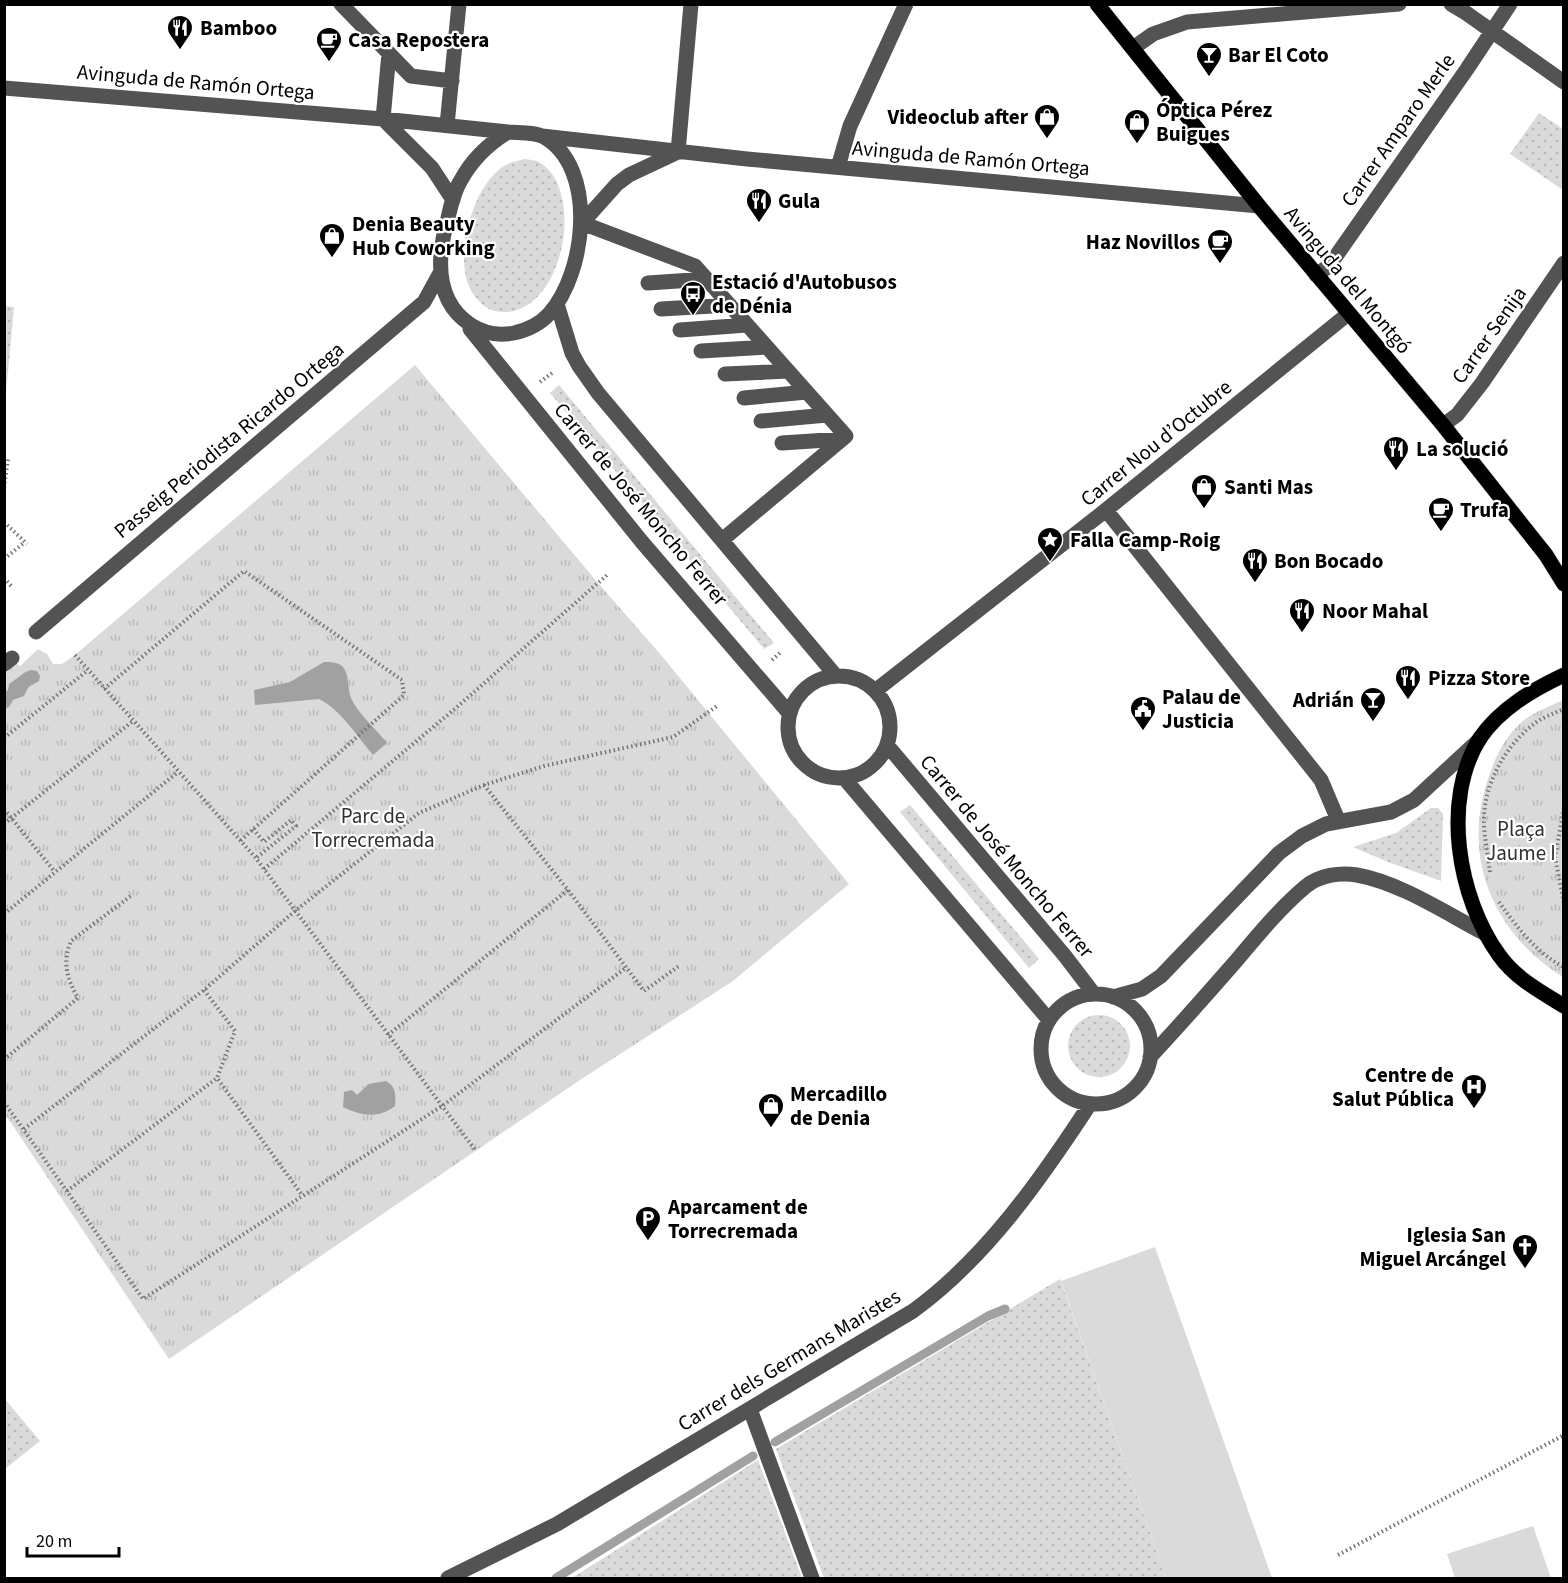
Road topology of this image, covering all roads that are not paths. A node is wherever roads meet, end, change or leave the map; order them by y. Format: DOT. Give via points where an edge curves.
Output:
graph roads {
  1 [pos="341,4"];
  2 [pos="459,4"];
  3 [pos="691,4"];
  4 [pos="906,4"];
  5 [pos="1097,4"];
  6 [pos="1399,4"];
  7 [pos="1451,4"];
  8 [pos="1510,4"];
  9 [pos="1491,31"];
  10 [pos="1133,48"];
  11 [pos="389,53"];
  12 [pos="452,81"];
  13 [pos="1563,82"];
  14 [pos="4,88"];
  15 [pos="383,118"];
  16 [pos="447,125"];
  17 [pos="508,132"];
  18 [pos="542,136"];
  19 [pos="678,152"];
  20 [pos="838,167"];
  21 [pos="453,200"];
  22 [pos="1259,206"];
  23 [pos="582,223"];
  24 [pos="1563,263"];
  25 [pos="440,273"];
  26 [pos="1316,275"];
  27 [pos="708,279"];
  28 [pos="648,283"];
  29 [pos="557,304"];
  30 [pos="730,305"];
  31 [pos="661,309"];
  32 [pos="1348,314"];
  33 [pos="462,319"];
  34 [pos="747,325"];
  35 [pos="680,330"];
  36 [pos="767,347"];
  37 [pos="701,351"];
  38 [pos="788,371"];
  39 [pos="725,374"];
  40 [pos="807,392"];
  41 [pos="744,398"];
  42 [pos="827,415"];
  43 [pos="761,421"];
  44 [pos="1443,425"];
  45 [pos="842,439"];
  46 [pos="782,443"];
  47 [pos="1106,510"];
  48 [pos="722,540"];
  49 [pos="1563,584"];
  50 [pos="36,632"];
  51 [pos="1563,675"];
  52 [pos="836,676"];
  53 [pos="875,691"];
  54 [pos="789,713"];
  55 [pos="1480,739"];
  56 [pos="887,745"];
  57 [pos="844,778"];
  58 [pos="1338,820"];
  59 [pos="1486,934"];
  60 [pos="1094,994"];
  61 [pos="1113,996"];
  62 [pos="1563,1006"];
  63 [pos="1049,1020"];
  64 [pos="1150,1057"];
  65 [pos="1090,1104"];
  66 [pos="750,1409"];
  67 [pos="454,1577"];
  68 [pos="812,1578"];
  1 -- 11 [label="street"];
  2 -- 12 [label="street"];
  3 -- 19 [label="street"];
  4 -- 20 [label="street" via="850,126"];
  5 -- 10 [label="main road, Avinguda del Montgó"];
  6 -- 10 [label="street" via="1186,22 1153,34"];
  7 -- 9 [label="street"];
  8 -- 9 [label="street, Carrer Amparo Merle"];
  9 -- 13 [label="street"];
  9 -- 26 [label="street, Carrer Amparo Merle" via="1329,266"];
  10 -- 22 [label="main road, Avinguda del Montgó"];
  11 -- 12 [label="street" via="411,76"];
  11 -- 15 [label="street"];
  12 -- 16 [label="street"];
  14 -- 15 [label="street, Avinguda de Ramón Ortega"];
  15 -- 16 [label="street, Avinguda de Ramón Ortega"];
  15 -- 21 [label="street" via="432,168"];
  16 -- 17 [label="street, Avinguda de Ramón Ortega"];
  17 -- 18 [label="street"];
  17 -- 21 [label="street" via="475,161"];
  18 -- 19 [label="street, Avinguda de Ramón Ortega"];
  18 -- 23 [label="street" via="567,160"];
  19 -- 20 [label="street, Avinguda de Ramón Ortega"];
  19 -- 23 [label="street, Avinguda de Ramón Ortega" via="617,183"];
  20 -- 22 [label="street, Avinguda de Ramón Ortega"];
  21 -- 25 [label="street" via="440,254"];
  22 -- 26 [label="main road, Avinguda del Montgó"];
  23 -- 27 [label="street" via="695,266"];
  23 -- 29 [label="street" via="572,276"];
  24 -- 44 [label="street, Carrer Senija" via="1482,383 1457,415"];
  25 -- 33 [label="street" via="443,288"];
  25 -- 50 [label="street, Passeig Periodista Ricardo Ortega" via="424,302"];
  26 -- 32 [label="main road, Avinguda del Montgó"];
  27 -- 28 [label="street"];
  27 -- 30 [label="street"];
  29 -- 33 [label="street" via="536,324 509,334 484,333"];
  29 -- 48 [label="street, Carrer de José Moncho Ferrer" via="579,366"];
  30 -- 31 [label="street"];
  30 -- 34 [label="street"];
  32 -- 44 [label="main road, Avinguda del Montgó"];
  32 -- 47 [label="street, Carrer Nou d’Octubre"];
  33 -- 54 [label="street, Carrer de José Moncho Ferrer" via="642,542"];
  34 -- 35 [label="street"];
  34 -- 36 [label="street"];
  36 -- 37 [label="street"];
  36 -- 38 [label="street"];
  38 -- 39 [label="street"];
  38 -- 40 [label="street"];
  40 -- 41 [label="street"];
  40 -- 42 [label="street"];
  42 -- 43 [label="street"];
  42 -- 45 [label="street" via="846,436"];
  44 -- 49 [label="main road, Avinguda del Montgó" via="1546,555"];
  45 -- 46 [label="street"];
  45 -- 48 [label="street"];
  47 -- 53 [label="street, Carrer Nou d’Octubre"];
  47 -- 58 [label="street" via="1321,780"];
  48 -- 52 [label="street, Carrer de José Moncho Ferrer"];
  51 -- 55 [label="main road" via="1525,695"];
  52 -- 53 [label="street" via="864,682"];
  52 -- 54 [label="street" via="823,678 802,691"];
  53 -- 56 [label="street" via="890,718"];
  54 -- 57 [label="street" via="788,734 795,755 816,773"];
  55 -- 58 [label="street" via="1414,800 1391,812"];
  55 -- 59 [label="main road" via="1464,773 1459,835 1461,867"];
  56 -- 57 [label="street" via="876,763"];
  56 -- 60 [label="street, Carrer de José Moncho Ferrer"];
  57 -- 63 [label="street"];
  58 -- 61 [label="street" via="1302,836 1280,853 1161,976 1142,989"];
  59 -- 62 [label="main road" via="1500,957 1517,974"];
  59 -- 64 [label="street" via="1406,891 1357,875 1323,877 1306,886 1257,936"];
  60 -- 61 [label="street"];
  60 -- 63 [label="street" via="1061,1006"];
  61 -- 64 [label="street" via="1130,1005 1143,1020 1150,1038"];
  63 -- 65 [label="street" via="1042,1034 1043,1066 1061,1092"];
  64 -- 65 [label="street" via="1147,1070 1130,1092 1118,1099"];
  65 -- 66 [label="street, Carrer dels Germans Maristes" via="1005,1222 946,1287"];
  66 -- 67 [label="street, Carrer dels Germans Maristes" via="557,1524"];
  66 -- 68 [label="street"];
}
